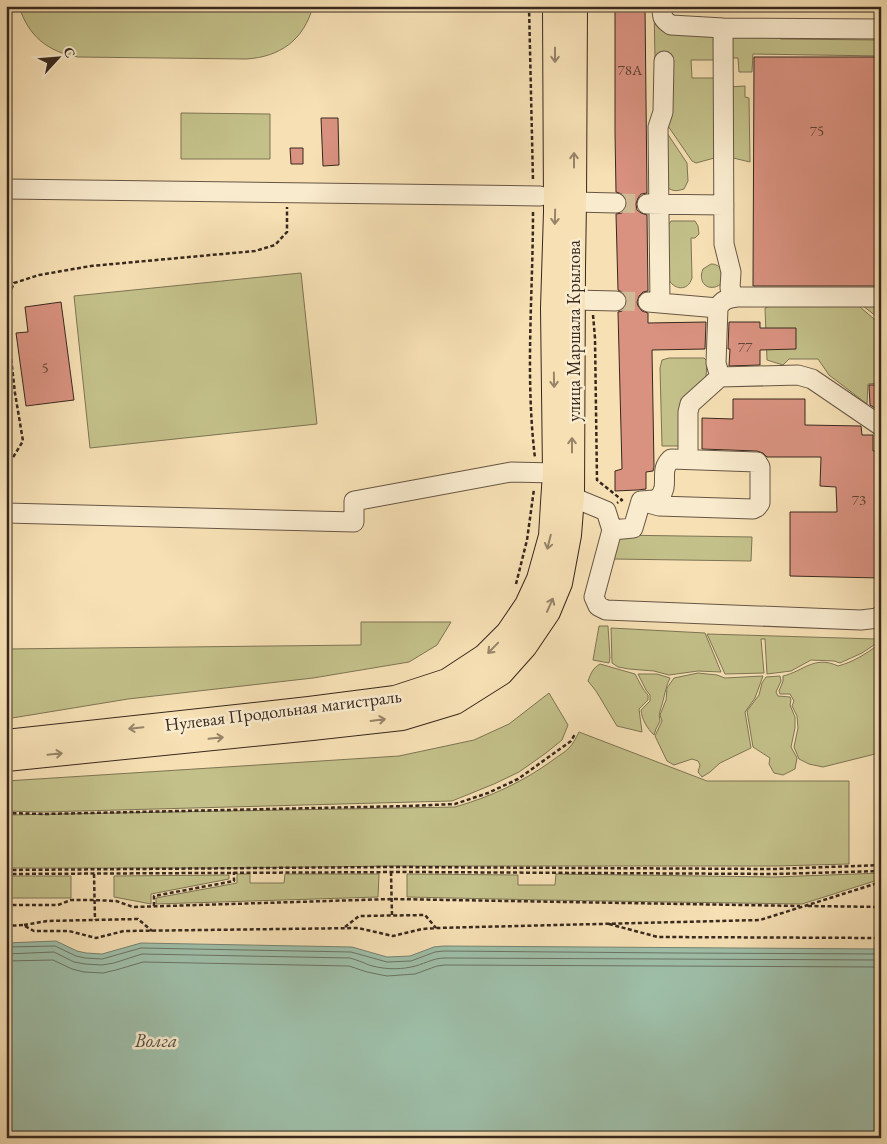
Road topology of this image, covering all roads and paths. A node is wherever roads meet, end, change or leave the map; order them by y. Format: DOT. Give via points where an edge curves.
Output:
graph roads {
  1 [pos="529,6"];
  2 [pos="555,6"];
  3 [pos="575,6"];
  4 [pos="662,6"];
  5 [pos="723,28"];
  6 [pos="881,29"];
  7 [pos="664,61"];
  8 [pos="6,189"];
  9 [pos="537,196"];
  10 [pos="287,200"];
  11 [pos="574,202"];
  12 [pos="616,203"];
  13 [pos="653,204"];
  14 [pos="724,205"];
  15 [pos="737,297"];
  16 [pos="881,297"];
  17 [pos="6,301"];
  18 [pos="616,301"];
  19 [pos="573,304"];
  20 [pos="718,308"];
  21 [pos="6,314"];
  22 [pos="720,377"];
  23 [pos="881,426"];
  24 [pos="688,459"];
  25 [pos="6,462"];
  26 [pos="546,472"];
  27 [pos="572,497"];
  28 [pos="641,501"];
  29 [pos="606,511"];
  30 [pos="6,513"];
  31 [pos="612,530"];
  32 [pos="539,579"];
  33 [pos="514,590"];
  34 [pos="881,615"];
  35 [pos="525,646"];
  36 [pos="575,734"];
  37 [pos="6,742"];
  38 [pos="6,759"];
  39 [pos="6,813"];
  40 [pos="881,865"];
  41 [pos="390,867"];
  42 [pos="234,871"];
  43 [pos="881,871"];
  44 [pos="6,872"];
  45 [pos="94,872"];
  46 [pos="391,872"];
  47 [pos="881,882"];
  48 [pos="392,899"];
  49 [pos="95,900"];
  50 [pos="6,905"];
  51 [pos="154,906"];
  52 [pos="804,906"];
  53 [pos="881,907"];
  54 [pos="392,916"];
  55 [pos="95,920"];
  56 [pos="605,923"];
  57 [pos="6,926"];
  58 [pos="23,926"];
  59 [pos="344,928"];
  60 [pos="436,928"];
  61 [pos="152,931"];
  62 [pos="881,938"];
  1 -- 9 [label="path"];
  2 -- 19 [label="main road, улица Маршала Крылова, one-way" via="556,212"];
  11 -- 3 [label="main road, улица Маршала Крылова, one-way"];
  4 -- 5 [label="lane" via="662,16 671,25"];
  5 -- 6 [label="lane"];
  5 -- 14 [label="lane"];
  7 -- 13 [label="lane" via="663,112 658,127"];
  8 -- 9 [label="lane"];
  9 -- 26 [label="path" via="529,357 533,440"];
  10 -- 17 [label="path" via="287,232 275,244 254,251 39,274 14,283"];
  11 -- 12 [label="lane"];
  11 -- 19 [label="main road, улица Маршала Крылова"];
  13 -- 14 [label="lane"];
  13 -- 20 [label="lane" via="654,302"];
  14 -- 15 [label="lane" via="724,244 731,272 730,288"];
  15 -- 16 [label="lane"];
  15 -- 20 [label="lane" via="724,300"];
  18 -- 19 [label="lane"];
  19 -- 26 [label="main road, улица Маршала Крылова, one-way"];
  27 -- 19 [label="main road, улица Маршала Крылова, one-way"];
  19 -- 29 [label="path" via="595,338 598,480 622,500"];
  20 -- 22 [label="lane" via="716,363"];
  21 -- 25 [label="path" via="23,441 12,459"];
  22 -- 23 [label="lane" via="798,375 812,379"];
  22 -- 24 [label="lane" via="690,404"];
  24 -- 28 [label="lane" via="671,459 666,464 661,496"];
  24 -- 28 [label="lane" via="756,462 760,467 760,503 753,509 659,506"];
  26 -- 30 [label="lane" via="511,472 354,501 354,522"];
  26 -- 32 [label="main road, улица Маршала Крылова, one-way" via="551,536"];
  26 -- 33 [label="path"];
  27 -- 29 [label="lane"];
  35 -- 27 [label="main road, улица Маршала Крылова, one-way" via="548,612 560,583"];
  28 -- 31 [label="lane" via="633,528"];
  29 -- 31 [label="lane"];
  31 -- 34 [label="lane" via="594,597 598,606 606,610 861,620"];
  32 -- 37 [label="main road, Нулевая Продольная магистраль, one-way" via="527,605 508,633 485,656 447,681 395,698"];
  38 -- 35 [label="main road, Нулевая Продольная магистраль, one-way" via="402,718 455,702 501,673"];
  36 -- 39 [label="path" via="571,741 518,779 455,804"];
  40 -- 41 [label="path" via="775,869"];
  41 -- 42 [label="path"];
  41 -- 46 [label="path"];
  42 -- 45 [label="path"];
  42 -- 46 [label="path"];
  42 -- 51 [label="path" via="234,881 154,896"];
  43 -- 46 [label="path" via="775,874"];
  44 -- 45 [label="path"];
  45 -- 49 [label="path"];
  46 -- 48 [label="path"];
  47 -- 52 [label="path"];
  48 -- 51 [label="path"];
  48 -- 52 [label="path"];
  48 -- 54 [label="path"];
  49 -- 50 [label="path" via="71,900 58,905"];
  49 -- 51 [label="path" via="116,901 133,907"];
  49 -- 55 [label="path"];
  52 -- 53 [label="path"];
  52 -- 56 [label="path" via="760,920"];
  54 -- 59 [label="path" via="359,916"];
  54 -- 60 [label="path" via="425,915"];
  55 -- 58 [label="path" via="47,921"];
  55 -- 61 [label="path" via="138,919"];
  56 -- 60 [label="path"];
  56 -- 62 [label="path" via="658,937"];
  57 -- 58 [label="path"];
  58 -- 61 [label="path" via="34,931 69,931 96,938 124,931"];
  59 -- 60 [label="path" via="393,936 422,928"];
  59 -- 61 [label="path"];
}
